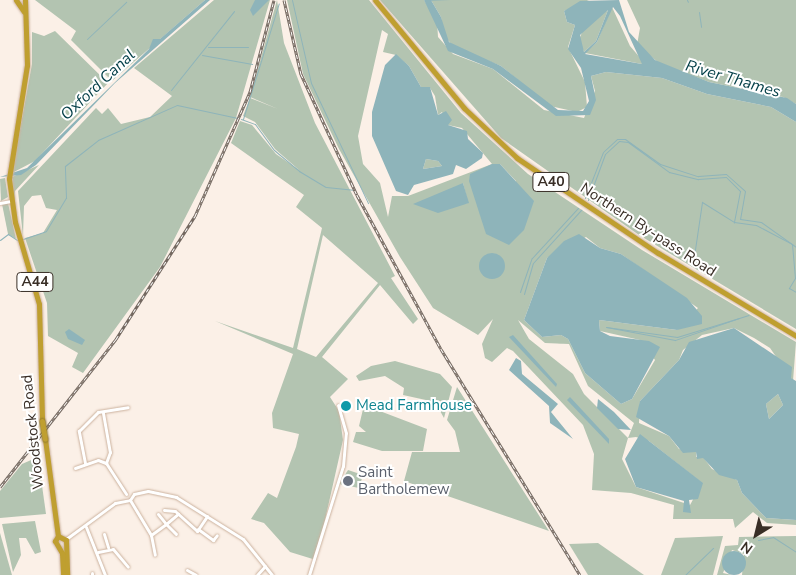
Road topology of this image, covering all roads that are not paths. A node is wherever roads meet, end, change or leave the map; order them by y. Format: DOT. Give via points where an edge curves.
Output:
graph roads {
  1 [pos="17,0"];
  2 [pos="25,0"];
  3 [pos="375,0"];
  4 [pos="25,15"];
  5 [pos="11,201"];
  6 [pos="0,203"];
  7 [pos="796,336"];
  8 [pos="338,406"];
  9 [pos="128,407"];
  10 [pos="103,413"];
  11 [pos="85,463"];
  12 [pos="106,463"];
  13 [pos="75,468"];
  14 [pos="125,496"];
  15 [pos="130,497"];
  16 [pos="164,510"];
  17 [pos="158,514"];
  18 [pos="178,514"];
  19 [pos="207,516"];
  20 [pos="166,524"];
  21 [pos="86,527"];
  22 [pos="198,529"];
  23 [pos="104,534"];
  24 [pos="151,534"];
  25 [pos="176,534"];
  26 [pos="58,536"];
  27 [pos="217,536"];
  28 [pos="66,541"];
  29 [pos="59,546"];
  30 [pos="108,548"];
  31 [pos="98,552"];
  32 [pos="155,555"];
  33 [pos="265,566"];
  34 [pos="128,567"];
  35 [pos="188,572"];
  36 [pos="63,575"];
  37 [pos="67,575"];
  38 [pos="105,575"];
  39 [pos="196,575"];
  40 [pos="257,575"];
  41 [pos="272,575"];
  42 [pos="309,575"];
  1 -- 4 [label="highway, A44"];
  2 -- 4 [label="highway, A44"];
  3 -- 7 [label="highway, Northern By-pass Road / A40" via="464,108 517,158 658,253"];
  4 -- 5 [label="highway, Woodstock Road / A44" via="27,65 9,171"];
  5 -- 6 [label="street"];
  5 -- 26 [label="highway, Woodstock Road / A44, bridge" via="40,304 42,421"];
  8 -- 42 [label="street" via="346,433 343,466"];
  9 -- 10 [label="street"];
  10 -- 11 [label="street" via="98,412 79,432"];
  10 -- 12 [label="street" via="110,452"];
  11 -- 12 [label="street"];
  11 -- 13 [label="street"];
  12 -- 14 [label="street"];
  14 -- 15 [label="street"];
  14 -- 21 [label="street"];
  15 -- 19 [label="street" via="169,494"];
  15 -- 24 [label="street"];
  16 -- 18 [label="street"];
  17 -- 20 [label="street"];
  18 -- 20 [label="street"];
  18 -- 22 [label="street"];
  19 -- 22 [label="street"];
  19 -- 33 [label="street" via="246,542"];
  20 -- 24 [label="street"];
  20 -- 25 [label="street"];
  21 -- 28 [label="street"];
  21 -- 31 [label="street"];
  22 -- 27 [label="street" via="213,540"];
  23 -- 30 [label="street"];
  24 -- 32 [label="street"];
  26 -- 28 [label="highway"];
  26 -- 29 [label="highway, A44"];
  28 -- 29 [label="highway"];
  28 -- 37 [label="highway"];
  29 -- 36 [label="highway, A44"];
  30 -- 31 [label="street"];
  30 -- 34 [label="street" via="119,552"];
  31 -- 38 [label="street"];
  33 -- 40 [label="street"];
  33 -- 41 [label="street"];
  35 -- 39 [label="street"];
}
